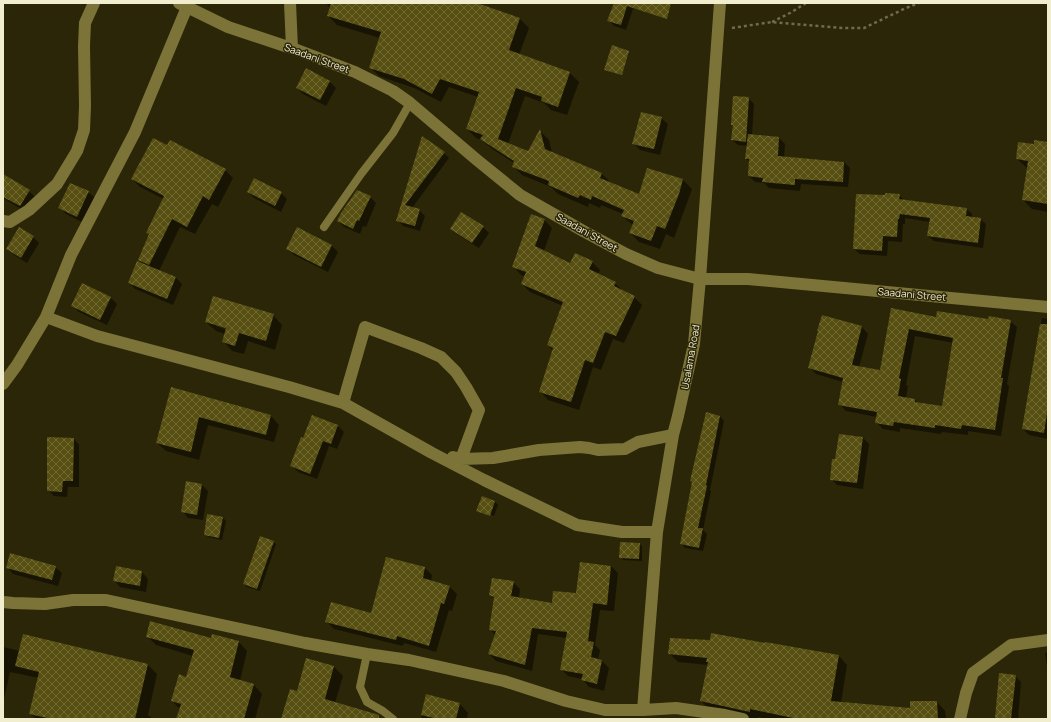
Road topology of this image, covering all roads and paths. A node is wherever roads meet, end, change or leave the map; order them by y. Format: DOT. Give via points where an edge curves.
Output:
graph roads {
  1 [pos="94,3"];
  2 [pos="290,3"];
  3 [pos="720,3"];
  4 [pos="806,3"];
  5 [pos="919,3"];
  6 [pos="183,5"];
  7 [pos="772,22"];
  8 [pos="718,30"];
  9 [pos="292,48"];
  10 [pos="410,102"];
  11 [pos="3,221"];
  12 [pos="324,227"];
  13 [pos="700,279"];
  14 [pos="1048,307"];
  15 [pos="46,317"];
  16 [pos="3,384"];
  17 [pos="343,403"];
  18 [pos="672,435"];
  19 [pos="432,453"];
  20 [pos="461,459"];
  21 [pos="657,532"];
  22 [pos="3,602"];
  23 [pos="1048,640"];
  24 [pos="367,654"];
  25 [pos="643,710"];
  26 [pos="606,714"];
  27 [pos="393,719"];
  28 [pos="743,719"];
  29 [pos="960,719"];
  1 -- 11 [label="street" via="85,23 84,130 77,151 57,184 29,210 10,222"];
  2 -- 9 [label="street"];
  3 -- 8 [label="street, Usalama Road"];
  4 -- 7 [label="path"];
  5 -- 7 [label="path" via="864,28"];
  6 -- 9 [label="street, Saadani Street" via="228,27"];
  6 -- 15 [label="street" via="135,132 71,255"];
  7 -- 8 [label="path"];
  8 -- 13 [label="street, Usalama Road"];
  9 -- 10 [label="street, Saadani Street" via="356,72"];
  10 -- 12 [label="lane" via="393,133"];
  10 -- 13 [label="street, Saadani Street" via="520,195 626,254 658,268"];
  13 -- 14 [label="street, Saadani Street" via="748,279"];
  13 -- 18 [label="street, Usalama Road" via="694,344"];
  15 -- 16 [label="street"];
  15 -- 17 [label="street" via="97,336"];
  17 -- 19 [label="street"];
  17 -- 20 [label="street" via="364,328 441,357 456,372 479,410"];
  18 -- 20 [label="street" via="638,442 625,449 598,450 580,447 539,450 493,458"];
  18 -- 21 [label="street, Usalama Road"];
  19 -- 20 [label="street"];
  19 -- 21 [label="street" via="577,525 622,532"];
  21 -- 25 [label="street, Usalama Road"];
  22 -- 24 [label="street" via="45,604 74,600 106,600"];
  23 -- 29 [label="street" via="1011,645 973,673"];
  24 -- 26 [label="street" via="408,660 504,681"];
  24 -- 27 [label="lane" via="360,687 367,702"];
  25 -- 26 [label="street"];
  25 -- 28 [label="street" via="676,708"];
}
